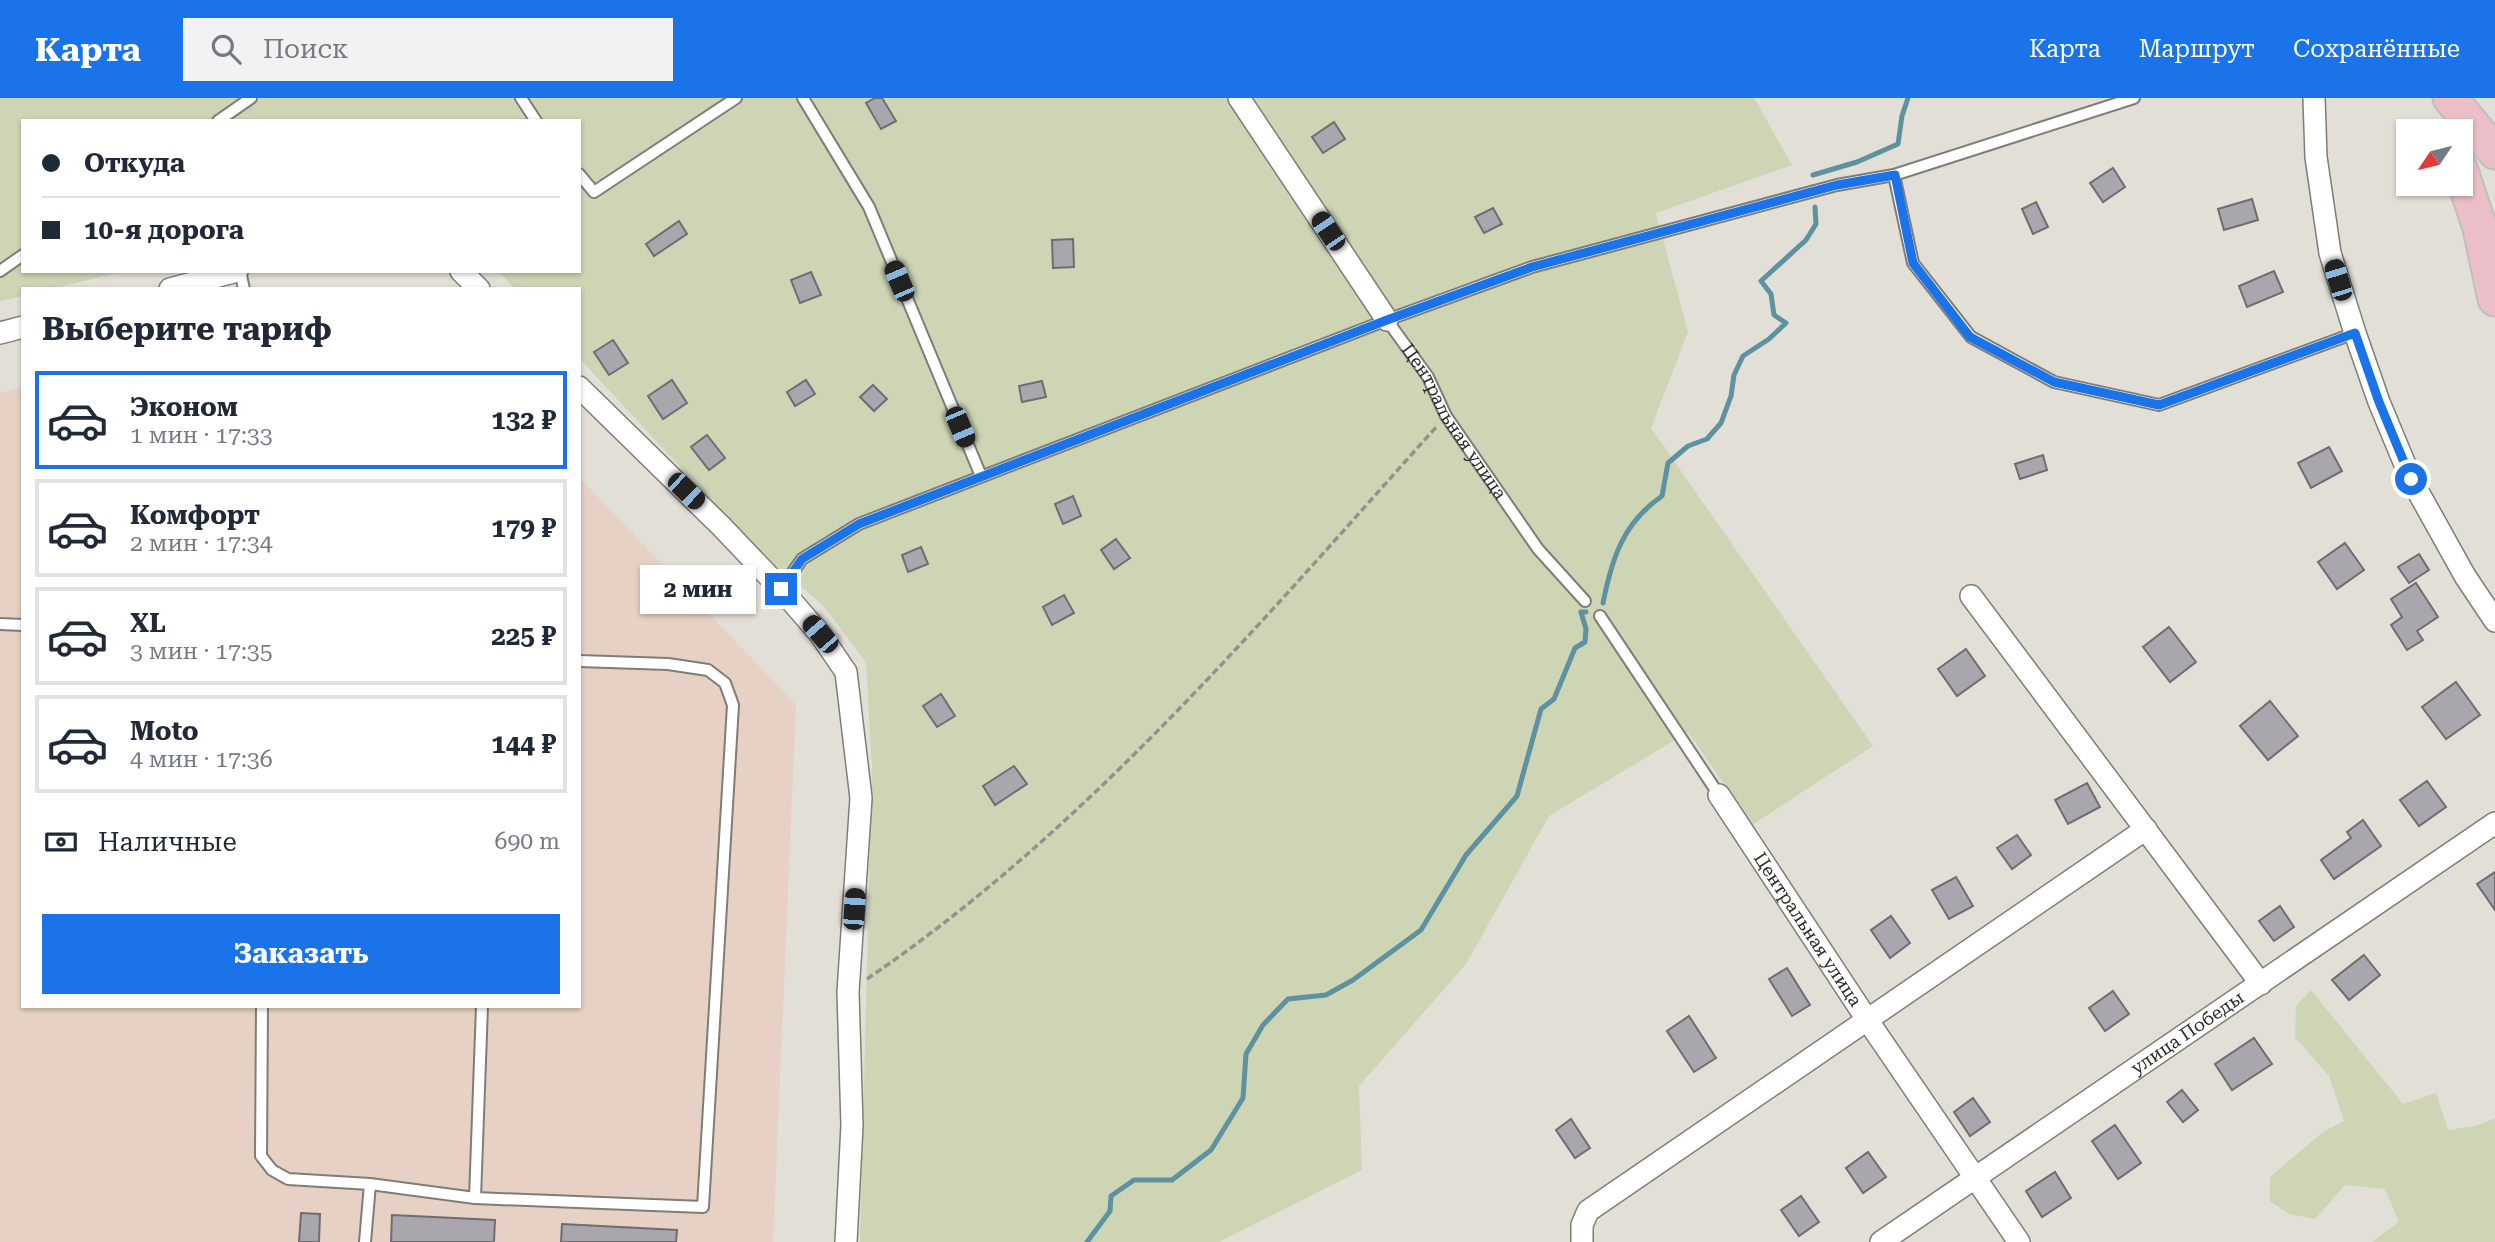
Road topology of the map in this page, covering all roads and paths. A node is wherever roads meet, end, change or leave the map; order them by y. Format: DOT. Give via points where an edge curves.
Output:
graph roads {
  1 [pos="251,98"];
  2 [pos="522,98"];
  3 [pos="736,98"];
  4 [pos="803,98"];
  5 [pos="1239,98"];
  6 [pos="2134,98"];
  7 [pos="2314,98"];
  8 [pos="2433,98"];
  9 [pos="2450,98"];
  10 [pos="221,119"];
  11 [pos="535,119"];
  12 [pos="2442,119"];
  13 [pos="2495,152"];
  14 [pos="1895,175"];
  15 [pos="581,176"];
  16 [pos="2469,196"];
  17 [pos="21,256"];
  18 [pos="0,271"];
  19 [pos="231,273"];
  20 [pos="463,273"];
  21 [pos="178,287"];
  22 [pos="477,287"];
  23 [pos="2495,299"];
  24 [pos="1387,320"];
  25 [pos="21,328"];
  26 [pos="0,333"];
  27 [pos="2355,333"];
  28 [pos="581,389"];
  29 [pos="1446,416"];
  30 [pos="981,476"];
  31 [pos="781,589"];
  32 [pos="1971,596"];
  33 [pos="1585,601"];
  34 [pos="1600,616"];
  35 [pos="2495,621"];
  36 [pos="0,624"];
  37 [pos="21,625"];
  38 [pos="581,661"];
  39 [pos="1719,795"];
  40 [pos="2495,823"];
  41 [pos="2146,829"];
  42 [pos="2261,984"];
  43 [pos="848,992"];
  44 [pos="262,1008"];
  45 [pos="482,1008"];
  46 [pos="1868,1021"];
  47 [pos="1975,1178"];
  48 [pos="370,1184"];
  49 [pos="475,1198"];
  50 [pos="365,1242"];
  51 [pos="846,1242"];
  52 [pos="1582,1242"];
  53 [pos="1881,1242"];
  54 [pos="2019,1242"];
  1 -- 10 [label="lane"];
  2 -- 11 [label="lane"];
  3 -- 15 [label="lane" via="594,192"];
  4 -- 30 [label="lane" via="869,207"];
  5 -- 24 [label="street, Центральная улица"];
  6 -- 14 [label="lane"];
  7 -- 27 [label="street" via="2316,157 2330,253"];
  8 -- 12 [label="main road"];
  9 -- 13 [label="main road"];
  14 -- 24 [label="lane" via="1837,185 1532,267"];
  14 -- 27 [label="lane" via="1913,263 1970,337 2054,382 2159,405"];
  16 -- 23 [label="main road"];
  17 -- 18 [label="lane"];
  19 -- 21 [label="street"];
  20 -- 22 [label="street"];
  24 -- 29 [label="lane, Центральная улица" via="1428,377"];
  24 -- 30 [label="lane"];
  25 -- 26 [label="street"];
  27 -- 35 [label="street" via="2411,479"];
  28 -- 31 [label="street"];
  29 -- 33 [label="lane, Центральная улица" via="1538,549"];
  29 -- 43 [label="path" via="1210,678 1091,794 1016,865 924,941"];
  30 -- 31 [label="lane" via="859,524 802,559"];
  31 -- 43 [label="street" via="846,672 861,799"];
  32 -- 41 [label="street"];
  34 -- 39 [label="lane, Центральная улица"];
  36 -- 37 [label="lane"];
  38 -- 49 [label="lane" via="708,670 725,683 733,705 704,1207"];
  39 -- 46 [label="street, Центральная улица"];
  40 -- 42 [label="street, улица Победы"];
  41 -- 42 [label="street"];
  41 -- 46 [label="street"];
  42 -- 47 [label="street, улица Победы"];
  43 -- 51 [label="street" via="852,1125"];
  44 -- 48 [label="lane" via="261,1156 272,1170 288,1179"];
  45 -- 49 [label="lane"];
  46 -- 47 [label="street, Центральная улица"];
  46 -- 52 [label="street" via="1588,1211"];
  47 -- 53 [label="street, улица Победы"];
  47 -- 54 [label="street, Центральная улица"];
  48 -- 49 [label="lane"];
  48 -- 50 [label="lane"];
}
